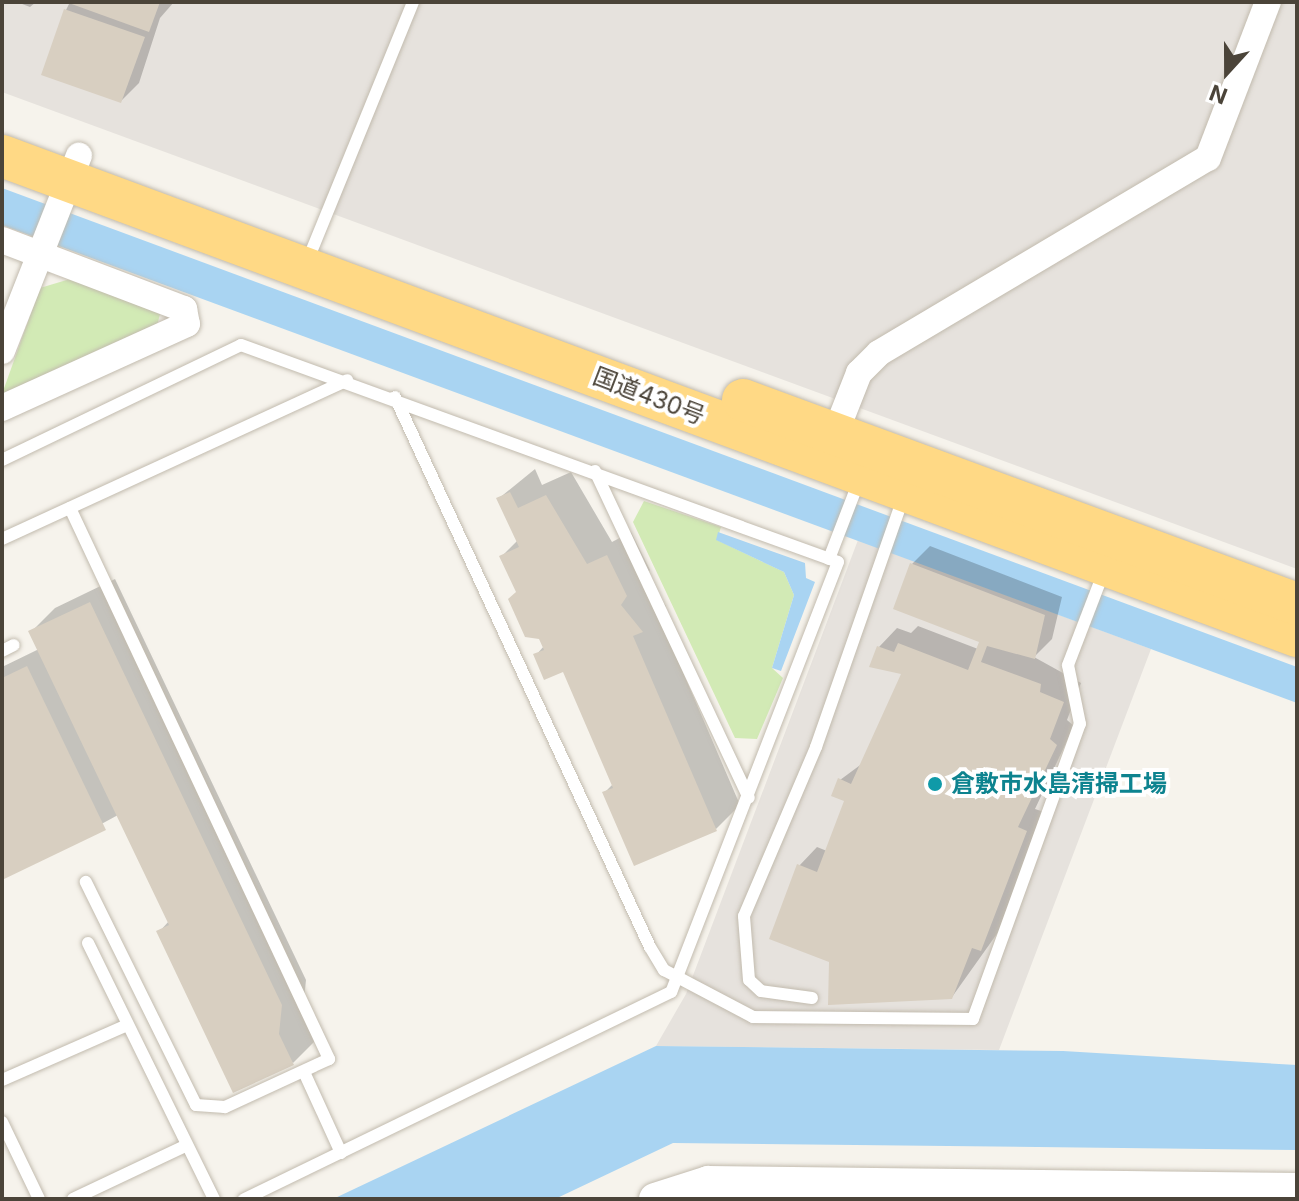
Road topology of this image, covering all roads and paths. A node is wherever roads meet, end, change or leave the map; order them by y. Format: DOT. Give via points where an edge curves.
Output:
graph roads {
  1 [pos="413,2"];
  2 [pos="1268,2"];
  3 [pos="2,129"];
  4 [pos="2,156"];
  5 [pos="69,181"];
  6 [pos="2,240"];
  7 [pos="42,250"];
  8 [pos="310,255"];
  9 [pos="2,351"];
  10 [pos="347,380"];
  11 [pos="395,397"];
  12 [pos="2,408"];
  13 [pos="2,460"];
  14 [pos="855,464"];
  15 [pos="595,471"];
  16 [pos="901,503"];
  17 [pos="70,508"];
  18 [pos="2,539"];
  19 [pos="829,559"];
  20 [pos="1102,577"];
  21 [pos="1297,604"];
  22 [pos="1297,636"];
  23 [pos="749,798"];
  24 [pos="86,882"];
  25 [pos="88,943"];
  26 [pos="680,981"];
  27 [pos="812,998"];
  28 [pos="127,1025"];
  29 [pos="304,1072"];
  30 [pos="2,1080"];
  31 [pos="2,1122"];
  32 [pos="185,1146"];
  33 [pos="341,1153"];
  34 [pos="1297,1189"];
  35 [pos="1104,1193"];
  36 [pos="39,1199"];
  37 [pos="73,1199"];
  38 [pos="214,1199"];
  39 [pos="244,1199"];
  40 [pos="655,1199"];
  1 -- 8 [label="lane"];
  2 -- 14 [label="street" via="1208,158 879,353 859,373"];
  3 -- 5 [label="highway, 国道430号"];
  4 -- 5 [label="highway, 国道430号"];
  5 -- 7 [label="street"];
  5 -- 8 [label="highway, 国道430号"];
  6 -- 7 [label="street"];
  7 -- 9 [label="street"];
  7 -- 12 [label="street" via="184,309 187,324"];
  8 -- 14 [label="highway, 国道430号"];
  10 -- 11 [label="lane"];
  10 -- 13 [label="lane" via="241,345"];
  10 -- 17 [label="lane"];
  11 -- 15 [label="lane"];
  11 -- 26 [label="lane" via="650,947"];
  14 -- 16 [label="highway, 国道430号"];
  14 -- 19 [label="lane"];
  14 -- 21 [label="highway, 国道430号"];
  15 -- 19 [label="lane"];
  15 -- 23 [label="lane"];
  16 -- 20 [label="highway, 国道430号"];
  16 -- 27 [label="lane" via="825,722 744,916 749,980 761,991"];
  17 -- 18 [label="lane"];
  17 -- 29 [label="lane" via="329,1059"];
  19 -- 23 [label="lane" via="838,562"];
  20 -- 22 [label="highway, 国道430号"];
  20 -- 26 [label="lane" via="1068,665 1080,724 973,1019 753,1017"];
  23 -- 26 [label="lane"];
  24 -- 29 [label="lane" via="196,1105 225,1107"];
  25 -- 28 [label="lane"];
  26 -- 33 [label="lane" via="656,1003"];
  28 -- 30 [label="lane"];
  28 -- 32 [label="lane"];
  29 -- 33 [label="lane"];
  31 -- 36 [label="lane"];
  32 -- 37 [label="lane"];
  32 -- 38 [label="lane"];
  33 -- 39 [label="lane"];
  34 -- 35 [label="street"];
  35 -- 40 [label="street" via="708,1182"];
}
